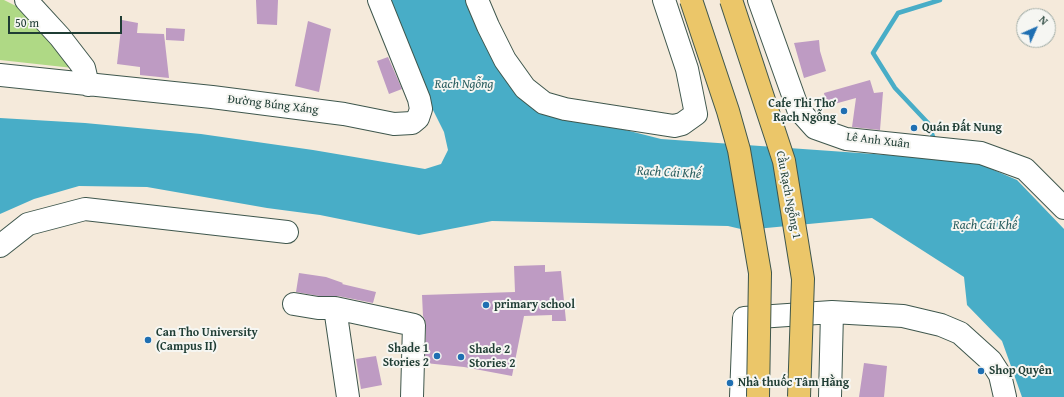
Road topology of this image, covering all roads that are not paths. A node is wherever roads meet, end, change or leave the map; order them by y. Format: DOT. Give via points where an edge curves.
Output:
graph roads {
  1 [pos="26,0"];
  2 [pos="379,0"];
  3 [pos="477,0"];
  4 [pos="664,0"];
  5 [pos="691,0"];
  6 [pos="731,0"];
  7 [pos="759,0"];
  8 [pos="0,75"];
  9 [pos="88,85"];
  10 [pos="1064,208"];
  11 [pos="287,232"];
  12 [pos="0,246"];
  13 [pos="294,304"];
  14 [pos="335,308"];
  15 [pos="832,312"];
  16 [pos="348,397"];
  17 [pos="412,397"];
  18 [pos="741,397"];
  19 [pos="758,397"];
  20 [pos="799,397"];
  21 [pos="830,397"];
  22 [pos="1005,397"];
  1 -- 9 [label="street" via="84,68"];
  2 -- 9 [label="street, Đường Búng Xáng" via="419,99 421,109 418,118 412,123 394,124 344,114 212,97"];
  3 -- 4 [label="street" via="505,60 525,88 544,103 565,109 674,126 682,124 696,114 687,69"];
  5 -- 19 [label="main road, bridge" via="739,150 760,273"];
  6 -- 20 [label="main road, Cầu Rạch Ngỗng 1, bridge" via="784,161 803,280"];
  7 -- 10 [label="street, Lê Anh Xuân" via="798,109 815,128 846,139 981,153 1025,169"];
  8 -- 9 [label="street, Đường Búng Xáng"];
  11 -- 12 [label="street" via="85,209 28,224"];
  13 -- 14 [label="street"];
  14 -- 16 [label="street"];
  14 -- 17 [label="street" via="414,325"];
  15 -- 18 [label="street" via="744,318"];
  15 -- 21 [label="street"];
  15 -- 22 [label="street" via="902,316 941,325 960,333 991,361 1000,375"];
}
